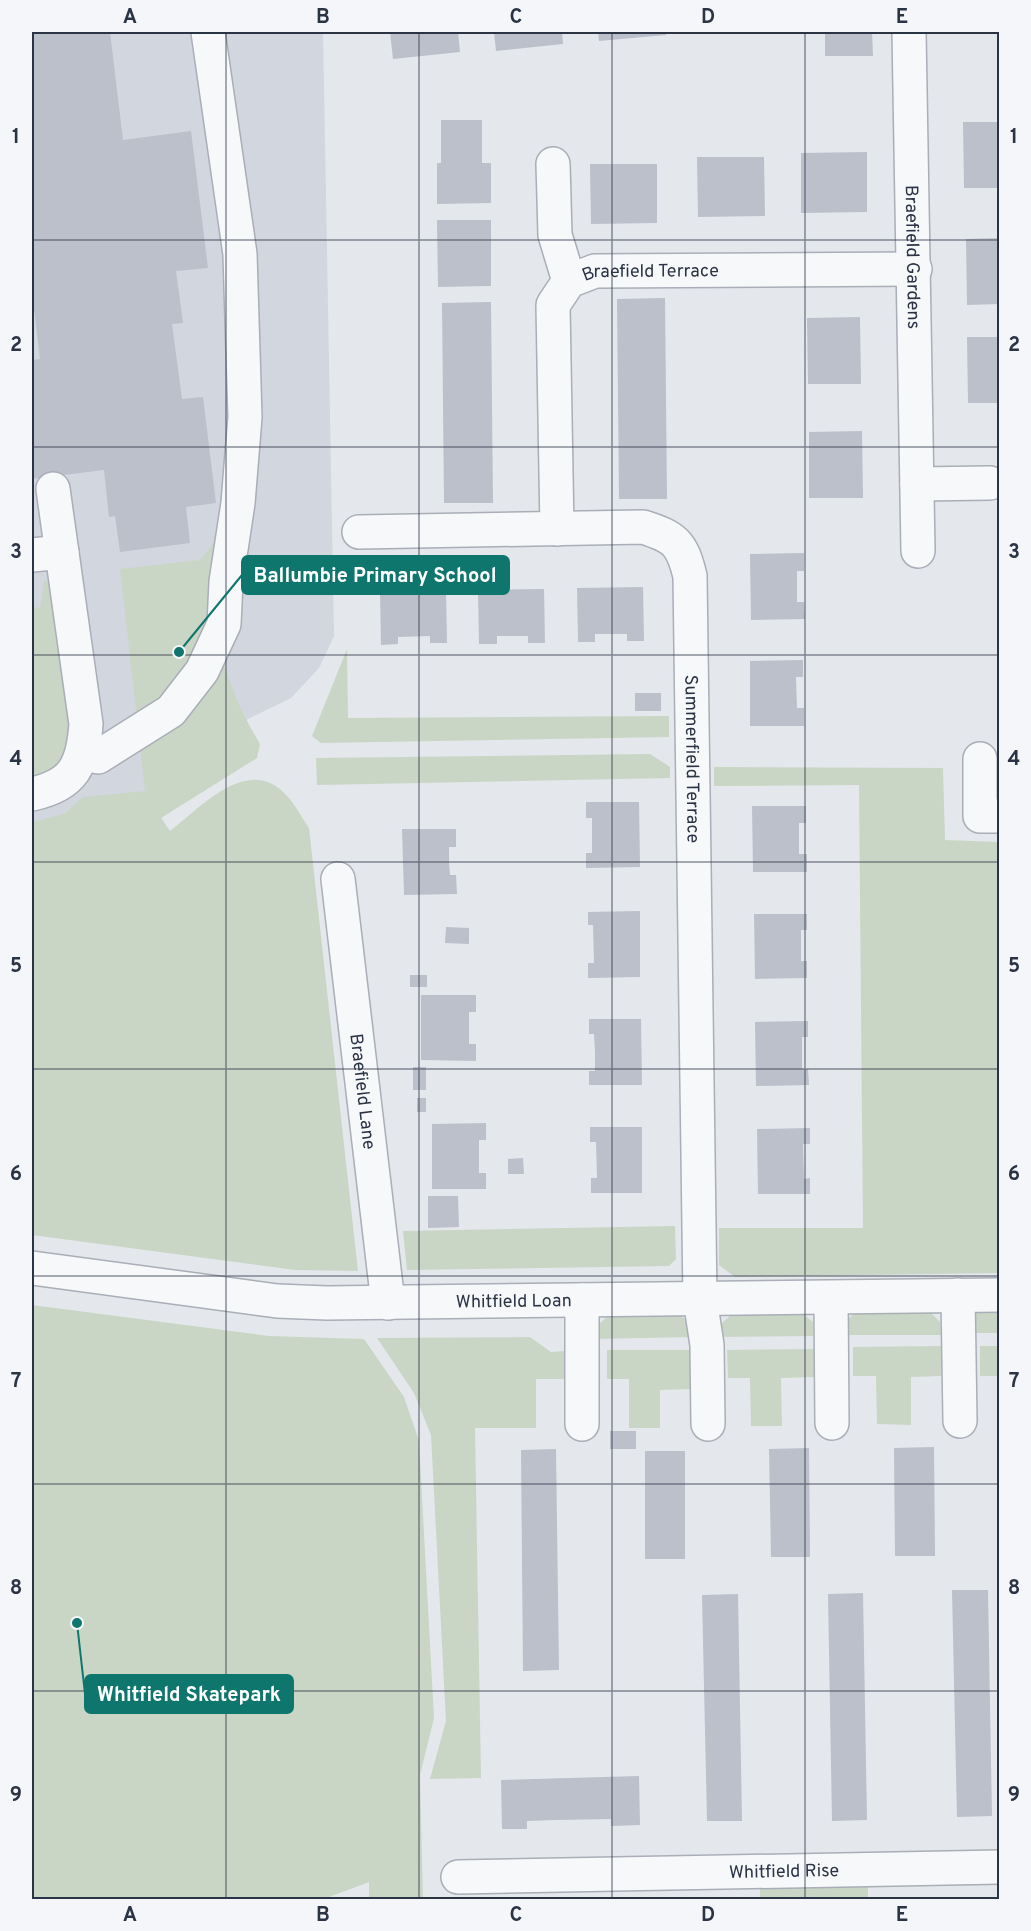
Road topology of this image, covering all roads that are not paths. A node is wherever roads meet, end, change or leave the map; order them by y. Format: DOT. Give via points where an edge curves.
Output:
graph roads {
  1 [pos="208,32"];
  2 [pos="909,32"];
  3 [pos="553,164"];
  4 [pos="915,269"];
  5 [pos="569,281"];
  6 [pos="990,483"];
  7 [pos="917,484"];
  8 [pos="53,489"];
  9 [pos="557,529"];
  10 [pos="359,532"];
  11 [pos="918,551"];
  12 [pos="46,553"];
  13 [pos="84,753"];
  14 [pos="980,759"];
  15 [pos="32,794"];
  16 [pos="999,816"];
  17 [pos="338,879"];
  18 [pos="32,1268"];
  19 [pos="958,1295"];
  20 [pos="999,1295"];
  21 [pos="831,1298"];
  22 [pos="699,1299"];
  23 [pos="582,1300"];
  24 [pos="388,1303"];
  25 [pos="960,1421"];
  26 [pos="832,1423"];
  27 [pos="582,1424"];
  28 [pos="708,1424"];
  29 [pos="999,1867"];
  30 [pos="458,1877"];
  31 [pos="567,1887"];
  1 -- 13 [label="street" via="240,254 245,417 224,624 202,671 171,711 99,757"];
  2 -- 4 [label="street, Braefield Gardens"];
  3 -- 5 [label="street" via="555,234"];
  4 -- 5 [label="street, Braefield Terrace" via="595,272"];
  4 -- 7 [label="street, Braefield Gardens"];
  5 -- 9 [label="street, Braefield Terrace" via="553,305"];
  6 -- 7 [label="street"];
  7 -- 11 [label="street, Braefield Gardens"];
  8 -- 12 [label="street"];
  9 -- 10 [label="street, Summerfield Terrace"];
  9 -- 22 [label="street, Summerfield Terrace" via="643,527 665,534 684,552 690,576"];
  12 -- 13 [label="street" via="86,724"];
  13 -- 15 [label="street" via="70,777 51,790"];
  14 -- 16 [label="street" via="980,816"];
  17 -- 24 [label="street, Braefield Lane"];
  18 -- 24 [label="street, Whitfield Loan" via="277,1301"];
  19 -- 20 [label="street, Whitfield Loan"];
  19 -- 21 [label="street, Whitfield Loan"];
  19 -- 25 [label="street"];
  21 -- 22 [label="street, Whitfield Loan"];
  21 -- 26 [label="street"];
  22 -- 23 [label="street, Whitfield Loan"];
  22 -- 28 [label="street, Summerfield Terrace" via="706,1345"];
  23 -- 24 [label="street, Whitfield Loan"];
  23 -- 27 [label="street"];
  29 -- 31 [label="street, Whitfield Rise"];
  30 -- 31 [label="street, Whitfield Rise"];
}
